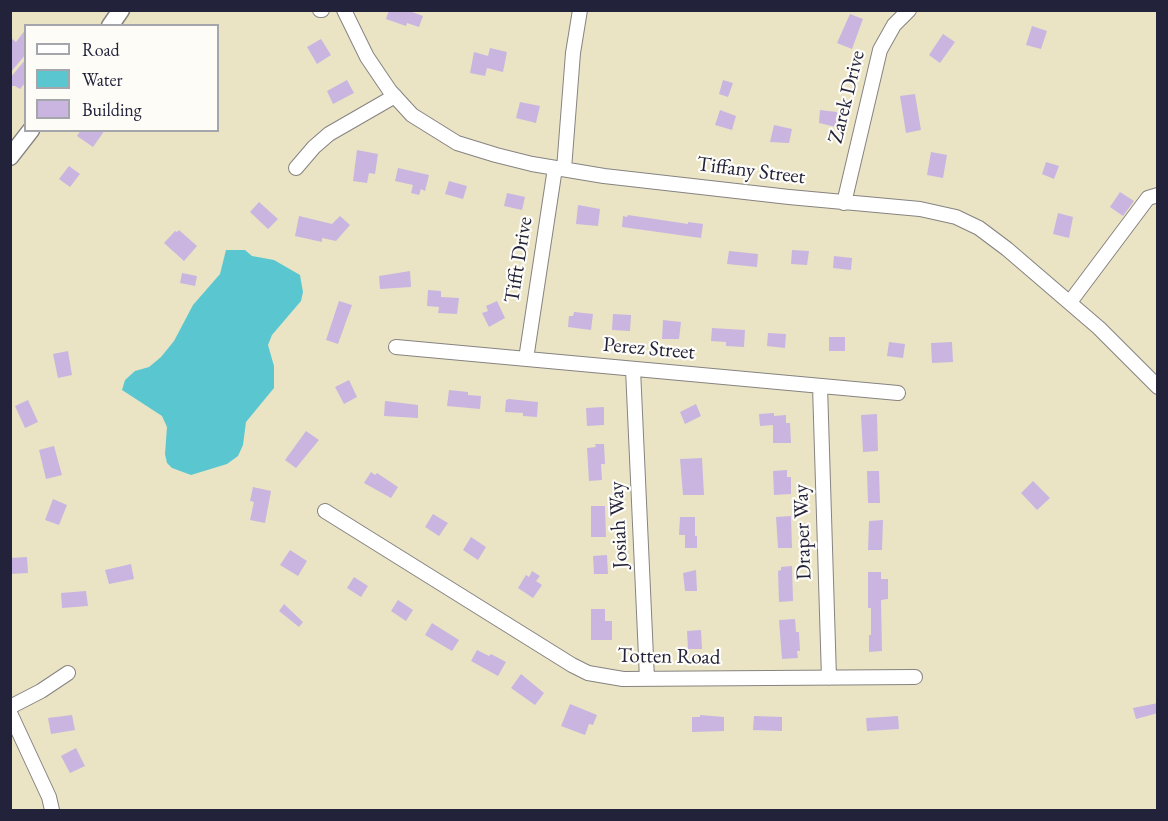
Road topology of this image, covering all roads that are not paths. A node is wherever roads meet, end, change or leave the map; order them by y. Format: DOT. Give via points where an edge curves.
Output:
graph roads {
  1 [pos="121,10"];
  2 [pos="344,10"];
  3 [pos="580,10"];
  4 [pos="909,10"];
  5 [pos="111,24"];
  6 [pos="395,96"];
  7 [pos="29,132"];
  8 [pos="10,157"];
  9 [pos="296,168"];
  10 [pos="559,168"];
  11 [pos="1158,195"];
  12 [pos="844,203"];
  13 [pos="1070,302"];
  14 [pos="396,347"];
  15 [pos="526,358"];
  16 [pos="633,369"];
  17 [pos="820,386"];
  18 [pos="1158,387"];
  19 [pos="898,393"];
  20 [pos="325,512"];
  21 [pos="68,673"];
  22 [pos="915,677"];
  23 [pos="829,678"];
  24 [pos="647,679"];
  25 [pos="10,707"];
  26 [pos="10,713"];
  27 [pos="52,810"];
  1 -- 5 [label="main road"];
  2 -- 6 [label="street, Tiffany Street" via="367,57"];
  3 -- 10 [label="street, Tifft Drive"];
  4 -- 12 [label="street, Zarek Drive" via="894,25 880,50"];
  6 -- 9 [label="street" via="329,134"];
  6 -- 10 [label="street, Tiffany Street" via="420,120 458,143"];
  7 -- 8 [label="main road"];
  10 -- 12 [label="street, Tiffany Street"];
  10 -- 15 [label="street, Tifft Drive"];
  11 -- 13 [label="street" via="1148,198"];
  12 -- 13 [label="street, Tiffany Street" via="933,211 968,222 993,237"];
  13 -- 18 [label="street, Tiffany Street"];
  14 -- 15 [label="street, Perez Street"];
  15 -- 16 [label="street, Perez Street"];
  16 -- 17 [label="street, Perez Street"];
  16 -- 24 [label="street, Josiah Way"];
  17 -- 19 [label="street, Perez Street"];
  17 -- 23 [label="street, Draper Way"];
  20 -- 24 [label="street, Totten Road" via="572,665 606,677"];
  21 -- 25 [label="street"];
  22 -- 23 [label="street, Totten Road"];
  23 -- 24 [label="street, Totten Road"];
  26 -- 27 [label="street"];
}
